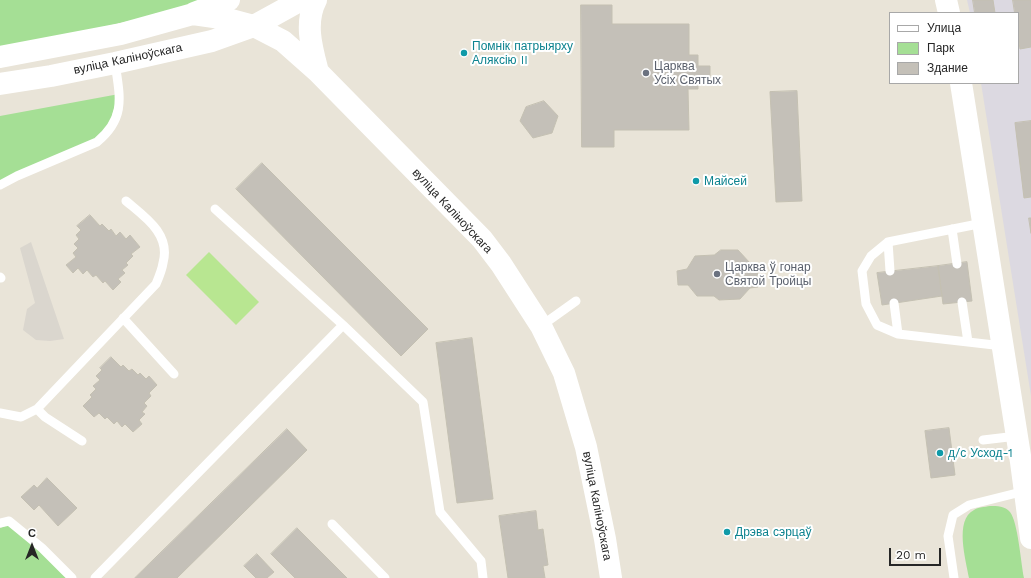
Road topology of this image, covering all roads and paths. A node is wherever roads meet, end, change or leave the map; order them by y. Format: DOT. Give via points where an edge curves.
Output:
graph roads {
  1 [pos="229,0"];
  2 [pos="316,0"];
  3 [pos="946,0"];
  4 [pos="293,2"];
  5 [pos="949,12"];
  6 [pos="193,14"];
  7 [pos="254,26"];
  8 [pos="295,52"];
  9 [pos="0,57"];
  10 [pos="115,63"];
  11 [pos="318,72"];
  12 [pos="0,84"];
  13 [pos="961,84"];
  14 [pos="0,185"];
  15 [pos="126,200"];
  16 [pos="215,209"];
  17 [pos="983,223"];
  18 [pos="952,229"];
  19 [pos="888,242"];
  20 [pos="957,264"];
  21 [pos="890,271"];
  22 [pos="576,301"];
  23 [pos="962,302"];
  24 [pos="894,303"];
  25 [pos="123,318"];
  26 [pos="343,325"];
  27 [pos="541,326"];
  28 [pos="898,334"];
  29 [pos="968,342"];
  30 [pos="1003,346"];
  31 [pos="174,374"];
  32 [pos="37,409"];
  33 [pos="0,413"];
  34 [pos="1017,436"];
  35 [pos="983,440"];
  36 [pos="82,441"];
  37 [pos="1028,491"];
  38 [pos="0,523"];
  39 [pos="332,524"];
  40 [pos="1031,538"];
  41 [pos="72,578"];
  42 [pos="94,578"];
  43 [pos="385,578"];
  44 [pos="483,578"];
  45 [pos="611,578"];
  46 [pos="954,578"];
  1 -- 6 [label="main road"];
  2 -- 11 [label="main road, вуліца Каліноўскага" via="310,16 310,32"];
  3 -- 5 [label="main road"];
  4 -- 7 [label="main road"];
  4 -- 8 [label="main road" via="291,29"];
  6 -- 7 [label="main road, вуліца Каліноўскага"];
  6 -- 9 [label="main road, вуліца Каліноўскага" via="121,34"];
  7 -- 8 [label="main road, вуліца Каліноўскага" via="283,41"];
  7 -- 10 [label="main road, вуліца Каліноўскага" via="212,41"];
  8 -- 11 [label="main road, вуліца Каліноўскага"];
  10 -- 12 [label="main road, вуліца Каліноўскага"];
  10 -- 14 [label="lane" via="119,101 115,121 106,134 97,142"];
  11 -- 27 [label="main road, вуліца Каліноўскага" via="482,239"];
  13 -- 17 [label="main road"];
  15 -- 25 [label="lane" via="152,222 165,247 164,262 156,284"];
  16 -- 26 [label="lane"];
  17 -- 18 [label="lane"];
  17 -- 30 [label="main road"];
  18 -- 19 [label="lane"];
  18 -- 20 [label="lane"];
  19 -- 21 [label="lane"];
  19 -- 28 [label="lane" via="871,256 862,271 866,304 877,325"];
  22 -- 27 [label="lane"];
  23 -- 29 [label="lane"];
  24 -- 28 [label="lane"];
  25 -- 31 [label="lane"];
  25 -- 32 [label="lane"];
  26 -- 42 [label="lane"];
  26 -- 44 [label="lane" via="423,402 440,512 481,561"];
  27 -- 45 [label="main road, вуліца Каліноўскага" via="564,373 586,447"];
  28 -- 29 [label="lane"];
  29 -- 30 [label="lane"];
  30 -- 34 [label="main road"];
  32 -- 33 [label="lane" via="21,417"];
  32 -- 36 [label="lane" via="44,417"];
  34 -- 35 [label="lane"];
  34 -- 37 [label="main road"];
  37 -- 40 [label="main road"];
  37 -- 46 [label="lane" via="969,505 953,515 948,536"];
  38 -- 41 [label="lane" via="9,521 42,548"];
  39 -- 43 [label="lane"];
}
